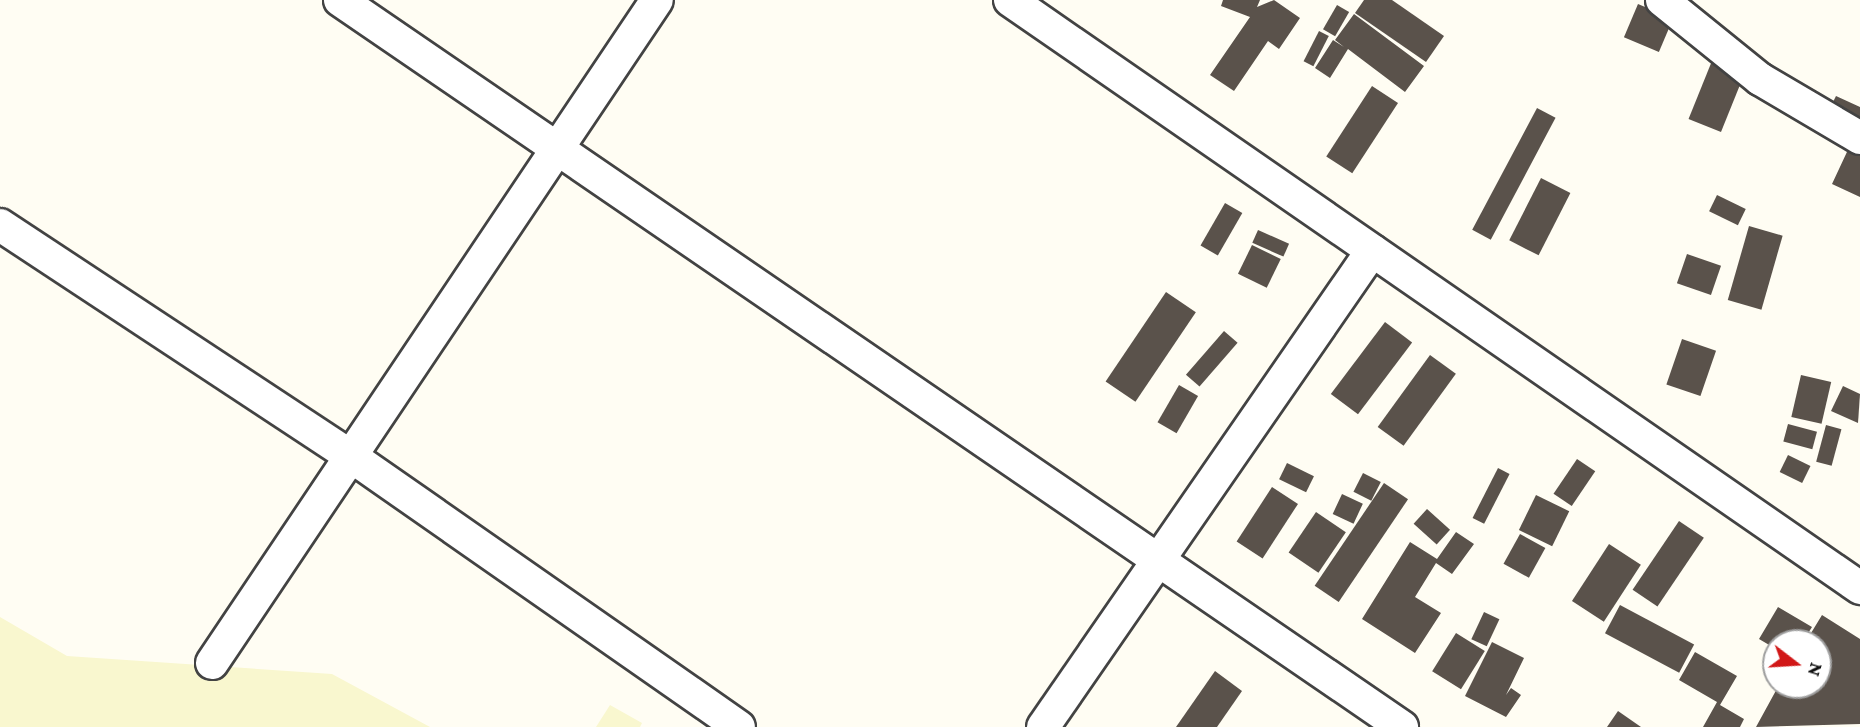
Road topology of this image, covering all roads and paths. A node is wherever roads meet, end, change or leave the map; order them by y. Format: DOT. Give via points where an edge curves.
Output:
graph roads {
  1 [pos="340,0"];
  2 [pos="657,0"];
  3 [pos="1010,0"];
  4 [pos="1662,0"];
  5 [pos="1860,138"];
  6 [pos="560,148"];
  7 [pos="0,225"];
  8 [pos="1372,251"];
  9 [pos="355,459"];
  10 [pos="1159,561"];
  11 [pos="1860,589"];
  12 [pos="212,663"];
  13 [pos="739,727"];
  14 [pos="1043,727"];
  15 [pos="1402,727"];
  1 -- 6 [label="street"];
  2 -- 6 [label="street"];
  3 -- 8 [label="street"];
  4 -- 5 [label="street" via="1760,79"];
  6 -- 9 [label="street"];
  6 -- 10 [label="street"];
  7 -- 9 [label="street"];
  8 -- 10 [label="street"];
  8 -- 11 [label="street"];
  9 -- 12 [label="street"];
  9 -- 13 [label="street"];
  10 -- 14 [label="street"];
  10 -- 15 [label="street"];
}
